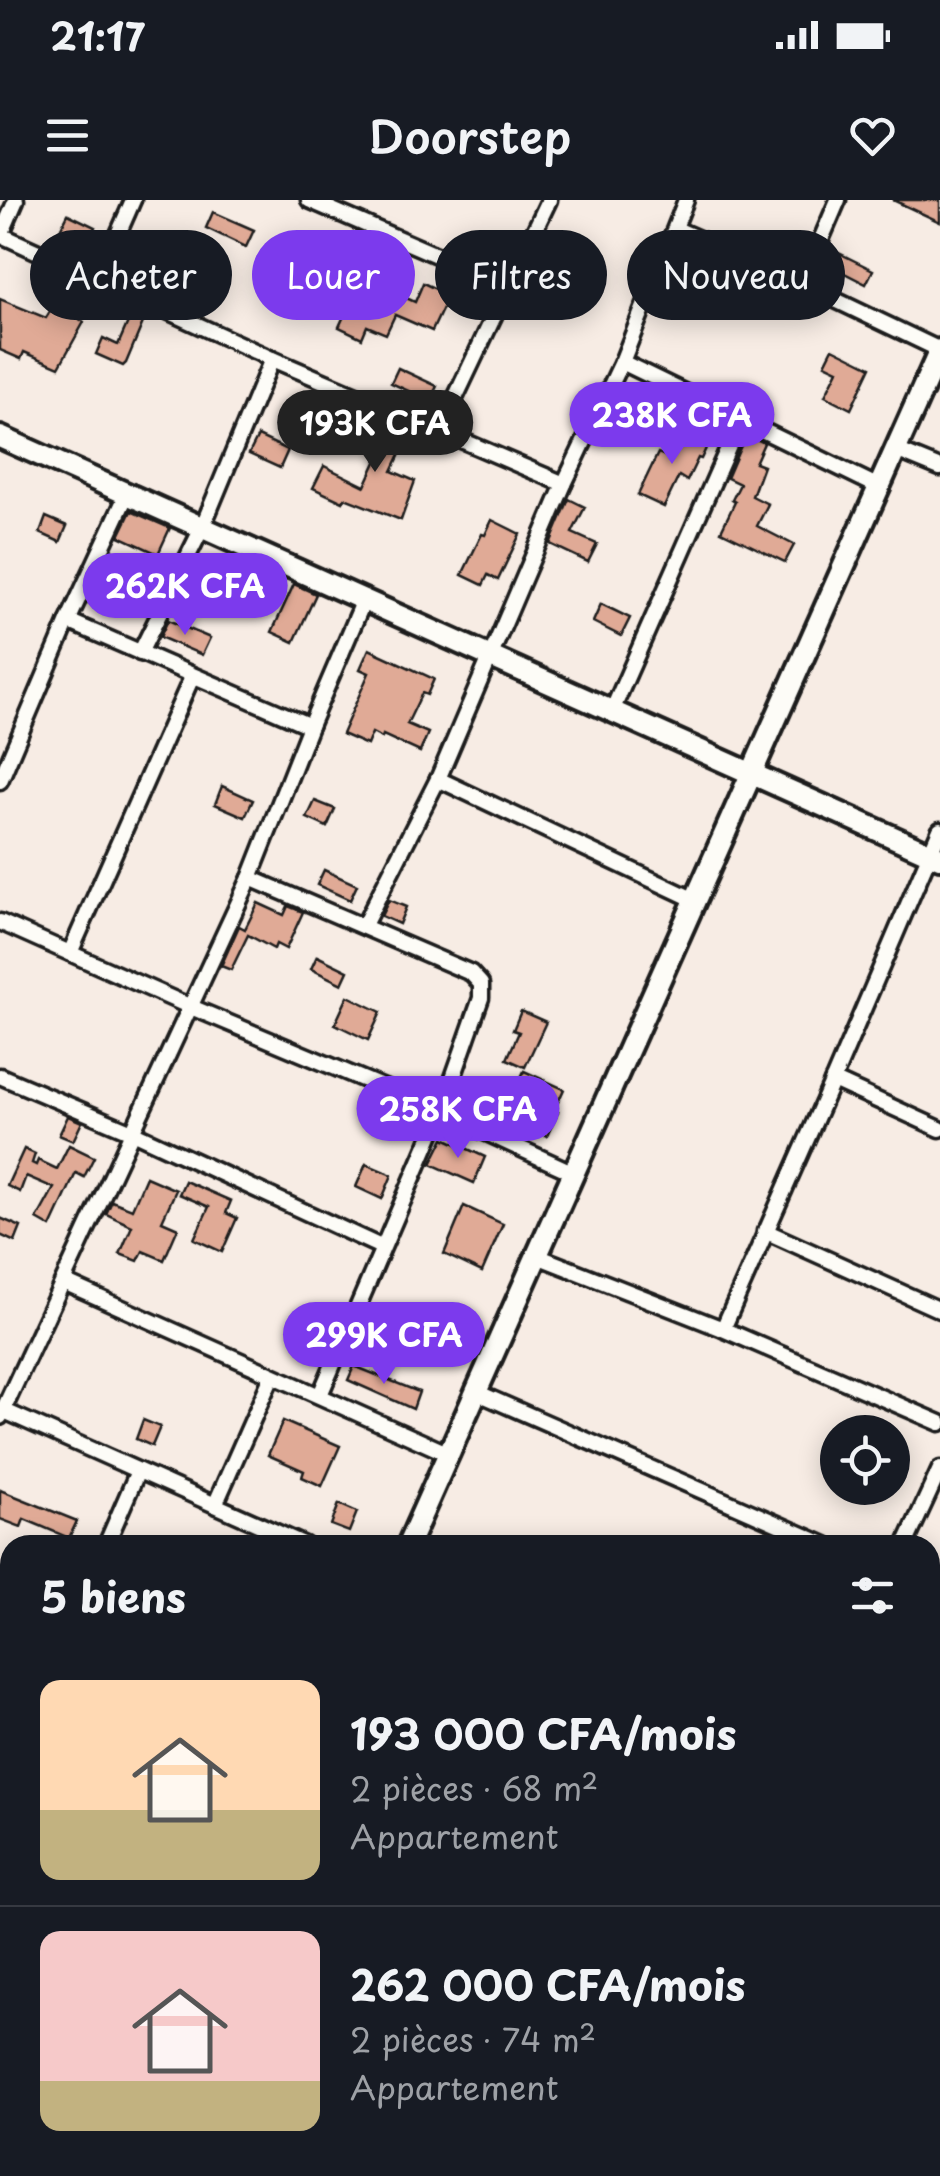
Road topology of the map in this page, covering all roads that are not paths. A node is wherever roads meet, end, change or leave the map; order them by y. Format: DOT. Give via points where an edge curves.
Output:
graph roads {
  1 [pos="16,200"];
  2 [pos="134,200"];
  3 [pos="309,200"];
  4 [pos="549,200"];
  5 [pos="686,200"];
  6 [pos="838,200"];
  7 [pos="676,229"];
  8 [pos="120,230"];
  9 [pos="535,230"];
  10 [pos="825,230"];
  11 [pos="0,236"];
  12 [pos="30,249"];
  13 [pos="435,254"];
  14 [pos="845,305"];
  15 [pos="186,320"];
  16 [pos="492,320"];
  17 [pos="940,350"];
  18 [pos="272,359"];
  19 [pos="622,362"];
  20 [pos="740,420"];
  21 [pos="439,432"];
  22 [pos="0,437"];
  23 [pos="896,450"];
  24 [pos="940,468"];
  25 [pos="564,484"];
  26 [pos="879,486"];
  27 [pos="127,494"];
  28 [pos="202,528"];
  29 [pos="364,600"];
  30 [pos="68,621"];
  31 [pos="140,653"];
  32 [pos="490,656"];
  33 [pos="192,676"];
  34 [pos="612,711"];
  35 [pos="310,726"];
  36 [pos="6,752"];
  37 [pos="752,774"];
  38 [pos="438,779"];
  39 [pos="0,781"];
  40 [pos="940,830"];
  41 [pos="934,856"];
  42 [pos="250,878"];
  43 [pos="695,900"];
  44 [pos="0,922"];
  45 [pos="364,925"];
  46 [pos="70,953"];
  47 [pos="191,1007"];
  48 [pos="833,1080"];
  49 [pos="1,1081"];
  50 [pos="441,1112"];
  51 [pos="940,1129"];
  52 [pos="132,1132"];
  53 [pos="574,1174"];
  54 [pos="765,1231"];
  55 [pos="382,1247"];
  56 [pos="537,1256"];
  57 [pos="64,1282"];
  58 [pos="940,1310"];
  59 [pos="723,1329"];
  60 [pos="272,1376"];
  61 [pos="476,1392"];
  62 [pos="320,1395"];
  63 [pos="1,1412"];
  64 [pos="940,1424"];
  65 [pos="448,1454"];
  66 [pos="940,1469"];
  67 [pos="138,1471"];
  68 [pos="215,1505"];
  69 [pos="110,1535"];
  70 [pos="282,1535"];
  71 [pos="412,1535"];
  72 [pos="803,1535"];
  73 [pos="909,1535"];
  1 -- 11 [label="street"];
  2 -- 8 [label="street"];
  3 -- 13 [label="street"];
  4 -- 9 [label="street"];
  5 -- 7 [label="street"];
  6 -- 10 [label="street"];
  7 -- 19 [label="street"];
  11 -- 12 [label="street"];
  14 -- 17 [label="street"];
  15 -- 18 [label="street"];
  16 -- 21 [label="street"];
  17 -- 23 [label="street"];
  18 -- 21 [label="street"];
  18 -- 28 [label="street"];
  19 -- 20 [label="street"];
  19 -- 25 [label="street"];
  20 -- 26 [label="street"];
  20 -- 34 [label="street"];
  21 -- 25 [label="street"];
  22 -- 27 [label="street"];
  23 -- 24 [label="street"];
  23 -- 26 [label="street"];
  25 -- 32 [label="street"];
  26 -- 37 [label="street"];
  27 -- 28 [label="street"];
  27 -- 30 [label="street"];
  28 -- 29 [label="street"];
  28 -- 31 [label="street"];
  29 -- 32 [label="street"];
  29 -- 35 [label="street"];
  30 -- 31 [label="street"];
  30 -- 36 [label="street"];
  31 -- 33 [label="street"];
  32 -- 34 [label="street"];
  32 -- 38 [label="street"];
  33 -- 35 [label="street"];
  33 -- 46 [label="street"];
  34 -- 37 [label="street"];
  35 -- 42 [label="street"];
  36 -- 39 [label="street"];
  37 -- 41 [label="street"];
  37 -- 43 [label="street"];
  38 -- 43 [label="street"];
  38 -- 45 [label="street"];
  40 -- 41 [label="street"];
  41 -- 48 [label="street"];
  42 -- 45 [label="street"];
  42 -- 47 [label="street"];
  43 -- 53 [label="street"];
  44 -- 46 [label="street"];
  45 -- 50 [label="street" via="471,973 481,984"];
  46 -- 47 [label="street"];
  47 -- 50 [label="street"];
  47 -- 52 [label="street"];
  48 -- 51 [label="street"];
  48 -- 54 [label="street"];
  49 -- 52 [label="street"];
  50 -- 53 [label="street"];
  50 -- 55 [label="street"];
  52 -- 55 [label="street"];
  52 -- 57 [label="street"];
  53 -- 56 [label="street"];
  54 -- 58 [label="street"];
  54 -- 59 [label="street"];
  55 -- 62 [label="street"];
  56 -- 59 [label="street"];
  56 -- 61 [label="street"];
  57 -- 60 [label="street"];
  57 -- 63 [label="street"];
  59 -- 64 [label="street"];
  60 -- 62 [label="street"];
  60 -- 68 [label="street"];
  61 -- 65 [label="street"];
  61 -- 72 [label="street"];
  62 -- 65 [label="street"];
  63 -- 67 [label="street"];
  65 -- 71 [label="street"];
  66 -- 73 [label="street"];
  67 -- 68 [label="street"];
  67 -- 69 [label="street"];
  68 -- 70 [label="street"];
}
